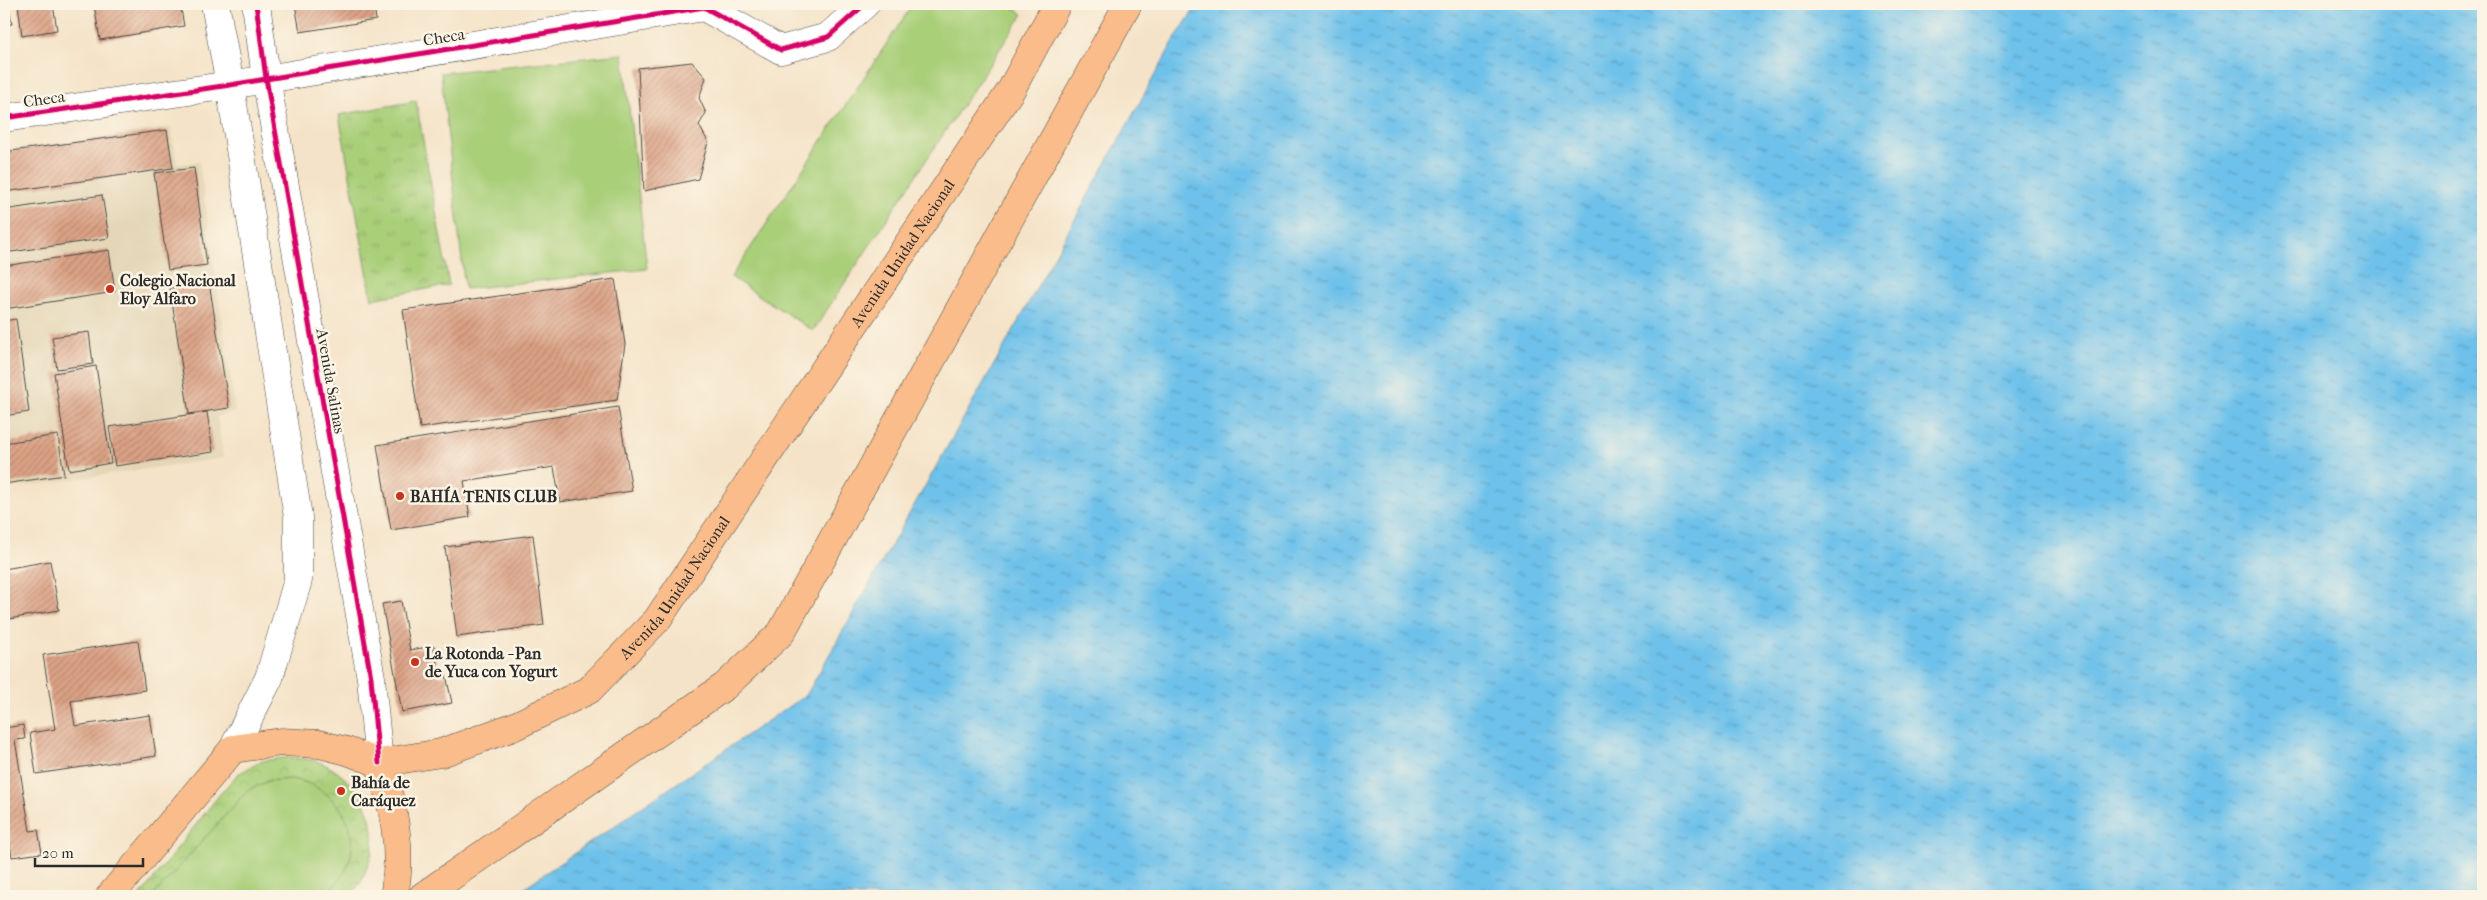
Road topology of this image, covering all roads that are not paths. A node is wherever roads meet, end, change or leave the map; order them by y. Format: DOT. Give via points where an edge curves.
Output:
graph roads {
  1 [pos="215,4"];
  2 [pos="256,4"];
  3 [pos="864,4"];
  4 [pos="1058,4"];
  5 [pos="1128,4"];
  6 [pos="704,5"];
  7 [pos="266,78"];
  8 [pos="230,85"];
  9 [pos="4,118"];
  10 [pos="233,749"];
  11 [pos="379,763"];
  12 [pos="110,896"];
  13 [pos="394,896"];
  14 [pos="423,896"];
  1 -- 8 [label="street"];
  2 -- 7 [label="street, Avenida Salinas"];
  3 -- 6 [label="street, Checa" via="828,38 781,50"];
  4 -- 11 [label="main road, Avenida Unidad Nacional" via="1011,90 657,620 589,690 513,727 441,753"];
  5 -- 14 [label="main road" via="781,634 725,686"];
  6 -- 7 [label="street, Checa"];
  7 -- 8 [label="street, Checa"];
  7 -- 11 [label="street, Avenida Salinas" via="370,678"];
  8 -- 9 [label="street, Checa"];
  8 -- 10 [label="street" via="298,517 298,580 269,678"];
  10 -- 11 [label="main road, Avenida Unidad Nacional" via="281,742 319,744"];
  10 -- 12 [label="main road"];
  11 -- 13 [label="main road" via="392,800 398,840"];
}
